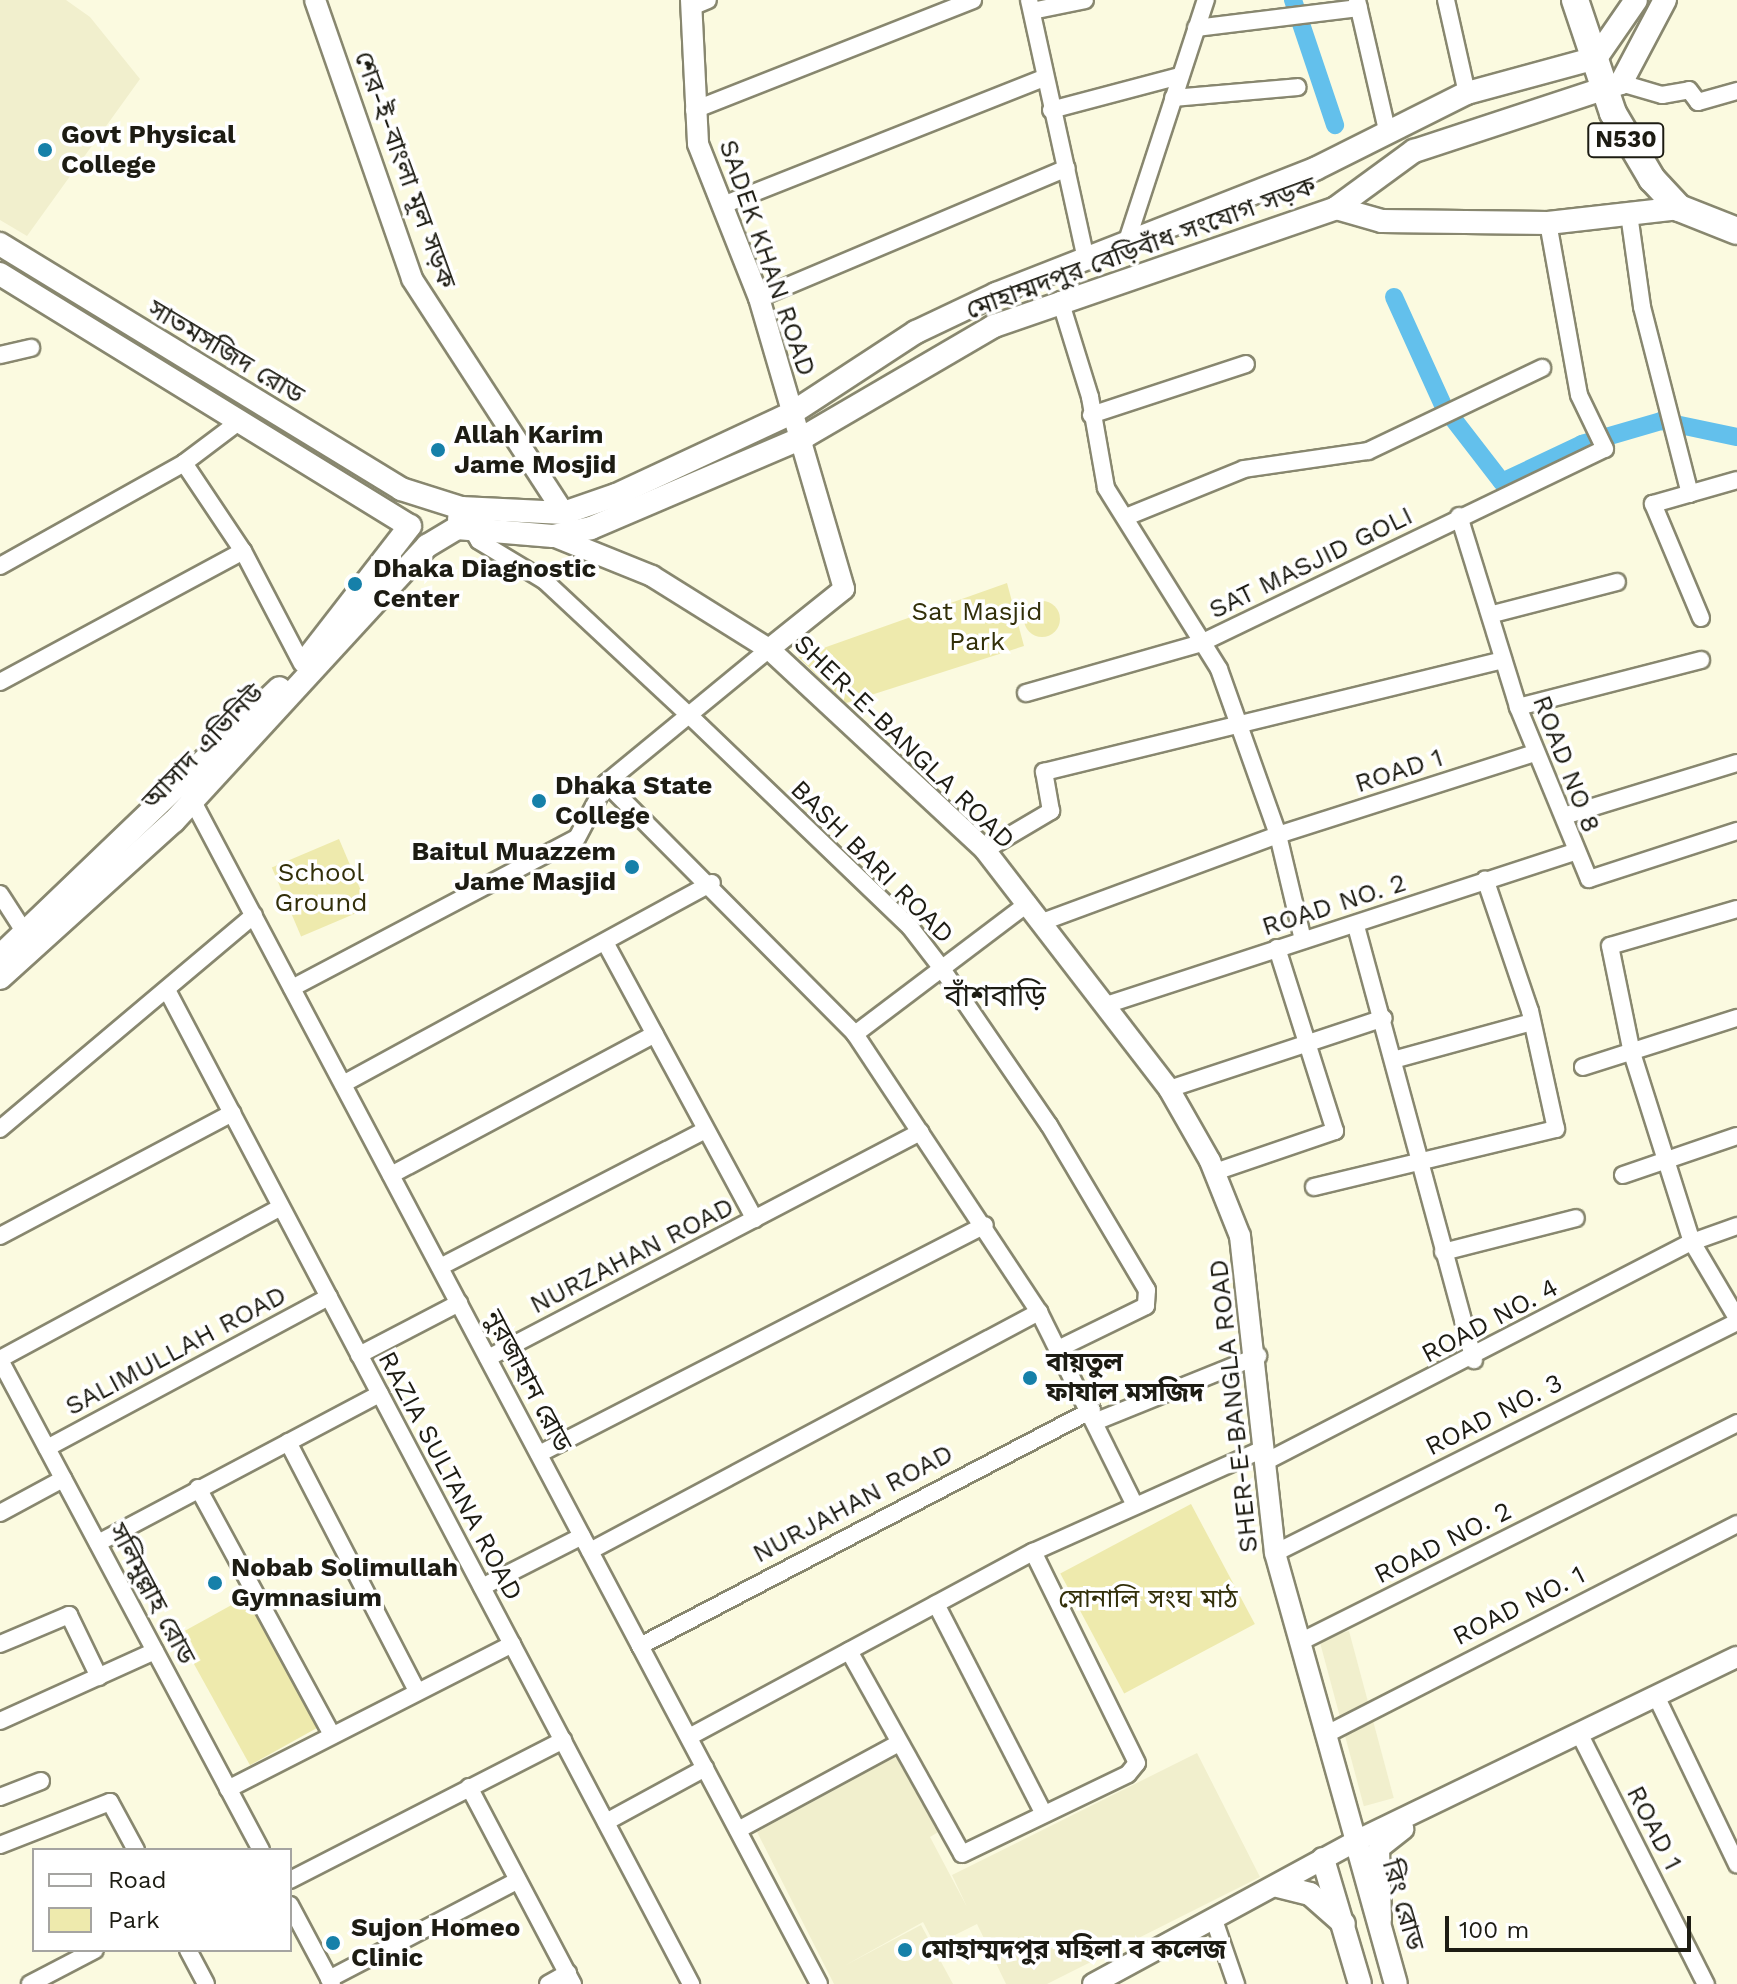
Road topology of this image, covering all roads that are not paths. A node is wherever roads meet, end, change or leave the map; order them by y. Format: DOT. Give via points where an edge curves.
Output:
graph roads {
  1 [pos="315,0"];
  2 [pos="973,0"];
  3 [pos="1085,0"];
  4 [pos="1206,0"];
  5 [pos="1446,0"];
  6 [pos="1575,0"];
  7 [pos="1636,0"];
  8 [pos="1665,0"];
  9 [pos="698,2"];
  10 [pos="1358,4"];
  11 [pos="1030,6"];
  12 [pos="1196,28"];
  13 [pos="1596,58"];
  14 [pos="1180,76"];
  15 [pos="1044,78"];
  16 [pos="1613,85"];
  17 [pos="1298,87"];
  18 [pos="1737,91"];
  19 [pos="1467,93"];
  20 [pos="1173,98"];
  21 [pos="694,110"];
  22 [pos="1051,110"];
  23 [pos="1387,130"];
  24 [pos="1067,168"];
  25 [pos="723,205"];
  26 [pos="1336,208"];
  27 [pos="1679,208"];
  28 [pos="1629,214"];
  29 [pos="1548,223"];
  30 [pos="1737,231"];
  31 [pos="1127,241"];
  32 [pos="0,244"];
  33 [pos="1079,257"];
  34 [pos="0,274"];
  35 [pos="1089,291"];
  36 [pos="759,298"];
  37 [pos="1060,300"];
  38 [pos="31,348"];
  39 [pos="0,355"];
  40 [pos="1246,364"];
  41 [pos="1542,368"];
  42 [pos="792,413"];
  43 [pos="1091,415"];
  44 [pos="236,424"];
  45 [pos="804,437"];
  46 [pos="184,463"];
  47 [pos="1737,480"];
  48 [pos="1690,494"];
  49 [pos="428,500"];
  50 [pos="564,513"];
  51 [pos="1459,516"];
  52 [pos="1126,517"];
  53 [pos="463,521"];
  54 [pos="408,530"];
  55 [pos="553,536"];
  56 [pos="433,542"];
  57 [pos="243,551"];
  58 [pos="0,566"];
  59 [pos="1617,582"];
  60 [pos="1493,614"];
  61 [pos="1701,618"];
  62 [pos="1201,643"];
  63 [pos="769,649"];
  64 [pos="1503,660"];
  65 [pos="1701,660"];
  66 [pos="302,664"];
  67 [pos="0,682"];
  68 [pos="1026,693"];
  69 [pos="1518,707"];
  70 [pos="690,716"];
  71 [pos="1243,727"];
  72 [pos="1535,753"];
  73 [pos="1737,763"];
  74 [pos="606,783"];
  75 [pos="188,792"];
  76 [pos="1567,815"];
  77 [pos="1737,831"];
  78 [pos="1278,835"];
  79 [pos="985,850"];
  80 [pos="1575,852"];
  81 [pos="1485,879"];
  82 [pos="712,883"];
  83 [pos="0,894"];
  84 [pos="1028,903"];
  85 [pos="1737,909"];
  86 [pos="254,915"];
  87 [pos="1045,921"];
  88 [pos="1356,926"];
  89 [pos="1303,940"];
  90 [pos="30,941"];
  91 [pos="606,944"];
  92 [pos="1277,948"];
  93 [pos="0,956"];
  94 [pos="940,966"];
  95 [pos="0,978"];
  96 [pos="292,988"];
  97 [pos="167,990"];
  98 [pos="1109,1004"];
  99 [pos="1384,1018"];
  100 [pos="1737,1018"];
  101 [pos="1532,1022"];
  102 [pos="655,1034"];
  103 [pos="855,1034"];
  104 [pos="1306,1044"];
  105 [pos="1632,1053"];
  106 [pos="1393,1060"];
  107 [pos="1583,1067"];
  108 [pos="343,1084"];
  109 [pos="1169,1089"];
  110 [pos="232,1113"];
  111 [pos="0,1129"];
  112 [pos="706,1130"];
  113 [pos="921,1132"];
  114 [pos="1737,1136"];
  115 [pos="1670,1161"];
  116 [pos="1418,1166"];
  117 [pos="1215,1172"];
  118 [pos="391,1175"];
  119 [pos="1623,1175"];
  120 [pos="1314,1187"];
  121 [pos="281,1207"];
  122 [pos="1576,1218"];
  123 [pos="755,1219"];
  124 [pos="985,1225"];
  125 [pos="1737,1226"];
  126 [pos="0,1236"];
  127 [pos="1692,1242"];
  128 [pos="1443,1252"];
  129 [pos="440,1267"];
  130 [pos="329,1297"];
  131 [pos="459,1303"];
  132 [pos="1039,1312"];
  133 [pos="1737,1320"];
  134 [pos="1060,1348"];
  135 [pos="359,1355"];
  136 [pos="1258,1356"];
  137 [pos="488,1358"];
  138 [pos="0,1360"];
  139 [pos="1474,1360"];
  140 [pos="380,1394"];
  141 [pos="1094,1415"];
  142 [pos="1737,1423"];
  143 [pos="288,1442"];
  144 [pos="47,1448"];
  145 [pos="539,1454"];
  146 [pos="1264,1456"];
  147 [pos="63,1479"];
  148 [pos="198,1488"];
  149 [pos="1134,1503"];
  150 [pos="0,1513"];
  151 [pos="1737,1524"];
  152 [pos="98,1543"];
  153 [pos="586,1543"];
  154 [pos="1033,1552"];
  155 [pos="1275,1553"];
  156 [pos="482,1587"];
  157 [pos="936,1604"];
  158 [pos="1300,1642"];
  159 [pos="0,1644"];
  160 [pos="512,1644"];
  161 [pos="640,1646"];
  162 [pos="155,1651"];
  163 [pos="849,1651"];
  164 [pos="1737,1657"];
  165 [pos="99,1677"];
  166 [pos="417,1691"];
  167 [pos="1656,1696"];
  168 [pos="0,1721"];
  169 [pos="332,1735"];
  170 [pos="1325,1735"];
  171 [pos="689,1737"];
  172 [pos="1581,1737"];
  173 [pos="563,1740"];
  174 [pos="899,1743"];
  175 [pos="705,1768"];
  176 [pos="41,1781"];
  177 [pos="469,1787"];
  178 [pos="228,1789"];
  179 [pos="1452,1795"];
  180 [pos="0,1797"];
  181 [pos="1044,1814"];
  182 [pos="606,1822"];
  183 [pos="738,1830"];
  184 [pos="1356,1841"];
  185 [pos="0,1845"];
  186 [pos="135,1848"];
  187 [pos="260,1848"];
  188 [pos="1323,1859"];
  189 [pos="1737,1864"];
  190 [pos="292,1879"];
  191 [pos="518,1880"];
  192 [pos="1278,1886"];
  193 [pos="292,1909"];
  194 [pos="1214,1920"];
  195 [pos="1380,1924"];
  196 [pos="1345,1925"];
  197 [pos="91,1952"];
  198 [pos="189,1952"];
  199 [pos="571,1979"];
  200 [pos="331,1981"];
  201 [pos="30,1984"];
  202 [pos="206,1984"];
  203 [pos="548,1984"];
  204 [pos="691,1984"];
  205 [pos="819,1984"];
  206 [pos="1093,1984"];
  207 [pos="1236,1984"];
  208 [pos="1360,1984"];
  209 [pos="1396,1984"];
  210 [pos="1706,1984"];
  1 -- 50 [label="street, শের-ই-বাংলা মূল সড়ক" via="412,279"];
  2 -- 21 [label="street"];
  3 -- 11 [label="street"];
  4 -- 12 [label="street"];
  5 -- 19 [label="street"];
  6 -- 13 [label="highway, N530"];
  7 -- 13 [label="main road"];
  8 -- 16 [label="main road"];
  9 -- 21 [label="street, SADEK KHAN ROAD"];
  10 -- 12 [label="street"];
  10 -- 23 [label="street"];
  11 -- 15 [label="street"];
  12 -- 14 [label="street"];
  13 -- 16 [label="highway, N530"];
  13 -- 19 [label="main road, মোহাম্মদপুর বেড়িবাঁধ সংযোগ সড়ক"];
  14 -- 20 [label="street"];
  14 -- 22 [label="street"];
  15 -- 22 [label="street"];
  15 -- 25 [label="street"];
  16 -- 18 [label="street" via="1662,95 1689,90 1698,102"];
  16 -- 26 [label="main road, মোহাম্মদপুর বেড়িবাঁধ সংযোগ সড়ক" via="1414,151"];
  16 -- 27 [label="highway, N530" via="1628,144"];
  17 -- 20 [label="street"];
  19 -- 23 [label="main road, মোহাম্মদপুর বেড়িবাঁধ সংযোগ সড়ক"];
  20 -- 31 [label="street"];
  21 -- 25 [label="street, SADEK KHAN ROAD" via="698,144"];
  22 -- 24 [label="street"];
  23 -- 31 [label="main road, মোহাম্মদপুর বেড়িবাঁধ সংযোগ সড়ক" via="1315,169"];
  24 -- 33 [label="street"];
  24 -- 36 [label="street"];
  25 -- 36 [label="street, SADEK KHAN ROAD"];
  26 -- 29 [label="main road" via="1382,221"];
  26 -- 35 [label="main road, মোহাম্মদপুর বেড়িবাঁধ সংযোগ সড়ক"];
  27 -- 28 [label="main road"];
  27 -- 30 [label="highway, N530"];
  28 -- 29 [label="main road"];
  28 -- 48 [label="street" via="1666,417"];
  29 -- 51 [label="street, SAT MASJID GOLI" via="1565,337 1605,449"];
  31 -- 33 [label="main road, মোহাম্মদপুর বেড়িবাঁধ সংযোগ সড়ক"];
  32 -- 49 [label="main road, সাতমসজিদ রোড" via="157,345"];
  33 -- 35 [label="main road"];
  33 -- 42 [label="main road, মোহাম্মদপুর বেড়িবাঁধ সংযোগ সড়ক" via="916,332"];
  34 -- 44 [label="main road, সাতমসজিদ রোড"];
  35 -- 37 [label="main road, মোহাম্মদপুর বেড়িবাঁধ সংযোগ সড়ক"];
  36 -- 42 [label="street, SADEK KHAN ROAD"];
  37 -- 43 [label="street"];
  37 -- 45 [label="main road, মোহাম্মদপুর বেড়িবাঁধ সংযোগ সড়ক" via="941,351"];
  38 -- 39 [label="street"];
  40 -- 43 [label="street"];
  41 -- 52 [label="street" via="1368,451 1244,469"];
  42 -- 45 [label="street, SADEK KHAN ROAD"];
  42 -- 50 [label="main road, মোহাম্মদপুর বেড়িবাঁধ সংযোগ সড়ক"];
  43 -- 52 [label="street" via="1106,488"];
  44 -- 46 [label="street"];
  44 -- 54 [label="main road, সাতমসজিদ রোড"];
  45 -- 55 [label="main road, মোহাম্মদপুর বেড়িবাঁধ সংযোগ সড়ক" via="638,510"];
  45 -- 63 [label="street, SADEK KHAN ROAD" via="844,589"];
  46 -- 57 [label="street"];
  46 -- 58 [label="street"];
  47 -- 48 [label="street"];
  48 -- 61 [label="street" via="1653,504"];
  49 -- 53 [label="main road, সাতমসজিদ রোড"];
  49 -- 54 [label="main road, আসাদ এভিনিউ"];
  50 -- 53 [label="main road, মোহাম্মদপুর বেড়িবাঁধ সংযোগ সড়ক"];
  51 -- 60 [label="street, ROAD NO 8"];
  51 -- 62 [label="street, SAT MASJID GOLI"];
  52 -- 62 [label="street"];
  53 -- 55 [label="main road, মোহাম্মদপুর বেড়িবাঁধ সংযোগ সড়ক"];
  53 -- 56 [label="main road, আসাদ এভিনিউ"];
  53 -- 70 [label="street, BASH BARI ROAD" via="479,541 545,581"];
  54 -- 56 [label="main road, সাতমসজিদ রোড"];
  54 -- 66 [label="main road, আসাদ এভিনিউ"];
  55 -- 63 [label="street, SHER-E-BANGLA ROAD" via="652,576"];
  56 -- 75 [label="main road, আসাদ এভিনিউ"];
  57 -- 66 [label="street"];
  57 -- 67 [label="street"];
  59 -- 60 [label="street"];
  60 -- 64 [label="street, ROAD NO 8"];
  62 -- 68 [label="street, SAT MASJID GOLI"];
  62 -- 71 [label="street"];
  63 -- 70 [label="street"];
  63 -- 79 [label="street, SHER-E-BANGLA ROAD"];
  64 -- 69 [label="street, ROAD NO 8"];
  64 -- 71 [label="street"];
  65 -- 69 [label="street"];
  66 -- 75 [label="main road, আসাদ এভিনিউ"];
  69 -- 72 [label="street, ROAD NO 8"];
  70 -- 74 [label="street"];
  70 -- 94 [label="street, BASH BARI ROAD" via="910,927"];
  71 -- 78 [label="street"];
  71 -- 79 [label="street" via="1044,772 1051,811"];
  72 -- 76 [label="street, ROAD NO 8"];
  72 -- 78 [label="street, ROAD 1"];
  73 -- 76 [label="street"];
  74 -- 82 [label="street"];
  74 -- 96 [label="street" via="587,824 565,847"];
  75 -- 86 [label="street, নুরজাহান রোড"];
  75 -- 90 [label="main road, আসাদ এভিনিউ"];
  76 -- 80 [label="street, ROAD NO 8"];
  77 -- 80 [label="street, ROAD NO 8" via="1589,879"];
  78 -- 87 [label="street, ROAD 1"];
  78 -- 89 [label="street"];
  79 -- 84 [label="street, SHER-E-BANGLA ROAD"];
  80 -- 81 [label="street, ROAD NO. 2"];
  81 -- 88 [label="street, ROAD NO. 2"];
  81 -- 101 [label="street"];
  82 -- 91 [label="street"];
  82 -- 103 [label="street"];
  83 -- 90 [label="street"];
  84 -- 87 [label="street, SHER-E-BANGLA ROAD"];
  84 -- 94 [label="street"];
  85 -- 105 [label="street" via="1610,946"];
  86 -- 96 [label="street, নুরজাহান রোড"];
  86 -- 97 [label="street"];
  87 -- 98 [label="street, SHER-E-BANGLA ROAD"];
  88 -- 89 [label="street, ROAD NO. 2"];
  88 -- 99 [label="street"];
  89 -- 92 [label="street, ROAD NO. 2"];
  90 -- 93 [label="main road, আসাদ এভিনিউ"];
  90 -- 95 [label="main road, আসাদ এভিনিউ"];
  91 -- 102 [label="street, NURZAHAN ROAD"];
  91 -- 108 [label="street"];
  92 -- 98 [label="street, ROAD NO. 2"];
  92 -- 104 [label="street"];
  94 -- 103 [label="street"];
  94 -- 134 [label="street, BASH BARI ROAD" via="1049,1125 1147,1290 1146,1306"];
  96 -- 108 [label="street, নুরজাহান রোড"];
  97 -- 110 [label="street, RAZIA SULTANA ROAD"];
  97 -- 111 [label="street"];
  98 -- 109 [label="street, SHER-E-BANGLA ROAD"];
  99 -- 104 [label="street"];
  99 -- 106 [label="street"];
  100 -- 105 [label="street"];
  101 -- 106 [label="street"];
  101 -- 116 [label="street" via="1556,1129"];
  102 -- 112 [label="street, NURZAHAN ROAD"];
  102 -- 118 [label="street"];
  103 -- 113 [label="street"];
  104 -- 109 [label="street"];
  104 -- 117 [label="street" via="1335,1131"];
  105 -- 107 [label="street"];
  105 -- 115 [label="street"];
  106 -- 116 [label="street"];
  108 -- 118 [label="street, নুরজাহান রোড"];
  109 -- 117 [label="street, SHER-E-BANGLA ROAD"];
  110 -- 121 [label="street, RAZIA SULTANA ROAD"];
  110 -- 126 [label="street"];
  112 -- 123 [label="street, NURZAHAN ROAD"];
  112 -- 129 [label="street"];
  113 -- 123 [label="street, NURZAHAN ROAD"];
  113 -- 124 [label="street"];
  114 -- 115 [label="street"];
  115 -- 119 [label="street"];
  115 -- 127 [label="street"];
  116 -- 120 [label="street"];
  116 -- 128 [label="street"];
  117 -- 136 [label="street, SHER-E-BANGLA ROAD" via="1240,1236"];
  118 -- 129 [label="street, নুরজাহান রোড"];
  121 -- 130 [label="street, RAZIA SULTANA ROAD"];
  121 -- 138 [label="street"];
  122 -- 128 [label="street"];
  123 -- 137 [label="street, NURZAHAN ROAD"];
  124 -- 132 [label="street"];
  124 -- 145 [label="street"];
  125 -- 127 [label="street, ROAD NO. 4"];
  127 -- 133 [label="street"];
  127 -- 139 [label="street, ROAD NO. 4"];
  128 -- 139 [label="street"];
  129 -- 131 [label="street, নুরজাহান রোড"];
  130 -- 135 [label="street, RAZIA SULTANA ROAD"];
  130 -- 144 [label="street, SALIMULLAH ROAD"];
  131 -- 135 [label="street"];
  131 -- 137 [label="street, নুরজাহান রোড"];
  132 -- 134 [label="street"];
  132 -- 153 [label="street"];
  133 -- 155 [label="street, ROAD NO. 3"];
  134 -- 141 [label="street"];
  135 -- 140 [label="street, RAZIA SULTANA ROAD"];
  136 -- 141 [label="street, NURJAHAN ROAD"];
  136 -- 146 [label="street, SHER-E-BANGLA ROAD"];
  137 -- 145 [label="street, নুরজাহান রোড"];
  138 -- 144 [label="street, সলিমুল্লাহ রোড"];
  139 -- 146 [label="street, ROAD NO. 4"];
  140 -- 143 [label="street"];
  140 -- 156 [label="street, RAZIA SULTANA ROAD"];
  141 -- 149 [label="street"];
  141 -- 161 [label="street, NURJAHAN ROAD"];
  142 -- 158 [label="street, ROAD NO. 2"];
  143 -- 148 [label="street"];
  143 -- 166 [label="street"];
  144 -- 147 [label="street, সলিমুল্লাহ রোড"];
  145 -- 153 [label="street, নুরজাহান রোড"];
  146 -- 149 [label="street"];
  146 -- 155 [label="street, SHER-E-BANGLA ROAD"];
  147 -- 150 [label="street"];
  147 -- 152 [label="street, সলিমুল্লাহ রোড"];
  148 -- 152 [label="street"];
  148 -- 169 [label="street"];
  149 -- 154 [label="street"];
  151 -- 170 [label="street, ROAD NO. 1"];
  152 -- 162 [label="street, সলিমুল্লাহ রোড"];
  153 -- 156 [label="street"];
  153 -- 161 [label="street, নুরজাহান রোড"];
  154 -- 157 [label="street"];
  154 -- 181 [label="street" via="1137,1763 1128,1774"];
  155 -- 158 [label="street, SHER-E-BANGLA ROAD"];
  156 -- 160 [label="street, RAZIA SULTANA ROAD"];
  157 -- 163 [label="street"];
  157 -- 181 [label="street"];
  158 -- 170 [label="street, SHER-E-BANGLA ROAD"];
  159 -- 165 [label="street" via="69,1615"];
  160 -- 166 [label="street"];
  160 -- 173 [label="street, RAZIA SULTANA ROAD"];
  161 -- 171 [label="street, নুরজাহান রোড"];
  162 -- 165 [label="street"];
  162 -- 178 [label="street, সলিমুল্লাহ রোড"];
  163 -- 171 [label="street"];
  163 -- 174 [label="street"];
  164 -- 167 [label="street"];
  165 -- 168 [label="street"];
  166 -- 169 [label="street"];
  167 -- 172 [label="street"];
  167 -- 189 [label="street"];
  169 -- 178 [label="street"];
  170 -- 184 [label="street, SHER-E-BANGLA ROAD"];
  171 -- 175 [label="street, নুরজাহান রোড"];
  172 -- 179 [label="street"];
  172 -- 210 [label="street, ROAD 1"];
  173 -- 177 [label="street"];
  173 -- 182 [label="street, RAZIA SULTANA ROAD"];
  174 -- 181 [label="street" via="962,1854"];
  174 -- 183 [label="street"];
  175 -- 182 [label="street"];
  175 -- 183 [label="street, নুরজাহান রোড"];
  176 -- 180 [label="street"];
  177 -- 190 [label="street"];
  177 -- 191 [label="street"];
  178 -- 187 [label="street, সলিমুল্লাহ রোড"];
  179 -- 184 [label="street"];
  179 -- 195 [label="street" via="1379,1848"];
  182 -- 204 [label="street, RAZIA SULTANA ROAD"];
  183 -- 205 [label="street, নুরজাহান রোড"];
  184 -- 188 [label="street"];
  184 -- 195 [label="main road, রিং রোড"];
  185 -- 186 [label="street" via="110,1802"];
  188 -- 192 [label="street"];
  188 -- 196 [label="main road"];
  191 -- 199 [label="street"];
  191 -- 200 [label="street"];
  192 -- 194 [label="street"];
  192 -- 196 [label="main road" via="1310,1894"];
  193 -- 200 [label="street"];
  194 -- 206 [label="street"];
  194 -- 207 [label="street"];
  195 -- 209 [label="main road, রিং রোড"];
  196 -- 208 [label="main road"];
  197 -- 201 [label="street"];
  198 -- 202 [label="street"];
  199 -- 203 [label="street"];
}
